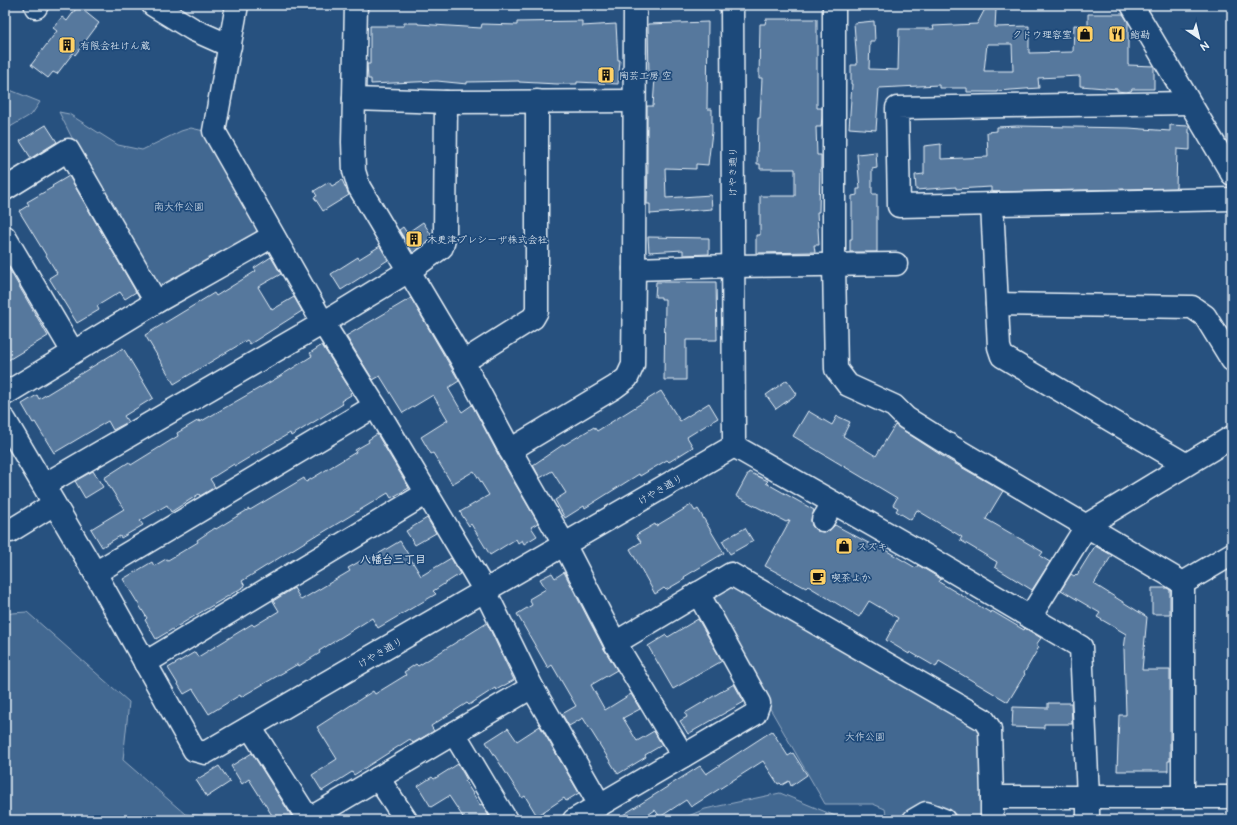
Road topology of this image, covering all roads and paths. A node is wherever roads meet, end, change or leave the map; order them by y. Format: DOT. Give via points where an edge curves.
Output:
graph roads {
  1 [pos="153,5"];
  2 [pos="237,5"];
  3 [pos="356,5"];
  4 [pos="635,5"];
  5 [pos="732,5"];
  6 [pos="834,5"];
  7 [pos="1132,5"];
  8 [pos="230,46"];
  9 [pos="354,99"];
  10 [pos="537,101"];
  11 [pos="634,101"];
  12 [pos="446,102"];
  13 [pos="1189,102"];
  14 [pos="1232,174"];
  15 [pos="5,189"];
  16 [pos="1232,199"];
  17 [pos="992,204"];
  18 [pos="273,236"];
  19 [pos="5,238"];
  20 [pos="896,264"];
  21 [pos="834,265"];
  22 [pos="732,266"];
  23 [pos="634,269"];
  24 [pos="410,270"];
  25 [pos="156,302"];
  26 [pos="997,304"];
  27 [pos="323,323"];
  28 [pos="73,352"];
  29 [pos="1232,360"];
  30 [pos="464,362"];
  31 [pos="5,394"];
  32 [pos="375,406"];
  33 [pos="7,429"];
  34 [pos="1232,437"];
  35 [pos="734,446"];
  36 [pos="510,450"];
  37 [pos="1185,464"];
  38 [pos="44,485"];
  39 [pos="427,493"];
  40 [pos="54,504"];
  41 [pos="1086,525"];
  42 [pos="10,531"];
  43 [pos="564,544"];
  44 [pos="1232,554"];
  45 [pos="95,573"];
  46 [pos="1183,583"];
  47 [pos="486,591"];
  48 [pos="698,593"];
  49 [pos="1030,617"];
  50 [pos="615,643"];
  51 [pos="145,663"];
  52 [pos="532,687"];
  53 [pos="250,727"];
  54 [pos="454,733"];
  55 [pos="683,756"];
  56 [pos="378,778"];
  57 [pos="1088,796"];
  58 [pos="992,797"];
  59 [pos="1183,797"];
  60 [pos="1232,797"];
  61 [pos="600,805"];
  62 [pos="309,820"];
  63 [pos="406,820"];
  64 [pos="506,820"];
  65 [pos="574,820"];
  66 [pos="914,820"];
  67 [pos="944,820"];
  68 [pos="992,820"];
  69 [pos="1088,820"];
  1 -- 8 [label="street" via="194,30"];
  2 -- 8 [label="street"];
  3 -- 9 [label="street"];
  4 -- 11 [label="street"];
  5 -- 22 [label="street, けやき通り"];
  6 -- 21 [label="street"];
  7 -- 13 [label="street"];
  8 -- 18 [label="street" via="214,131"];
  9 -- 12 [label="street"];
  9 -- 24 [label="street" via="352,171 359,187"];
  10 -- 11 [label="street"];
  10 -- 12 [label="street"];
  10 -- 30 [label="street" via="537,311 533,318"];
  11 -- 23 [label="street"];
  12 -- 24 [label="street" via="445,234 442,247"];
  13 -- 14 [label="street"];
  13 -- 17 [label="street" via="897,108 899,206"];
  15 -- 25 [label="street" via="68,150"];
  16 -- 17 [label="street"];
  17 -- 26 [label="street"];
  18 -- 25 [label="street"];
  18 -- 27 [label="street"];
  19 -- 28 [label="street"];
  20 -- 21 [label="street"];
  21 -- 22 [label="street"];
  21 -- 41 [label="street" via="836,369 848,385 885,409 894,406 906,418 954,448"];
  22 -- 23 [label="street"];
  22 -- 35 [label="street, けやき通り"];
  23 -- 36 [label="street" via="634,352 633,364 627,378"];
  24 -- 27 [label="street"];
  24 -- 30 [label="street"];
  25 -- 28 [label="street"];
  26 -- 29 [label="street" via="1192,307 1205,316"];
  26 -- 37 [label="street" via="999,347 1002,356"];
  27 -- 32 [label="street"];
  27 -- 38 [label="street"];
  28 -- 31 [label="street"];
  30 -- 36 [label="street"];
  32 -- 39 [label="street"];
  32 -- 45 [label="street"];
  33 -- 38 [label="street"];
  34 -- 37 [label="street"];
  35 -- 43 [label="street, けやき通り"];
  35 -- 49 [label="street" via="828,512"];
  36 -- 43 [label="street"];
  37 -- 41 [label="street"];
  38 -- 40 [label="street"];
  39 -- 47 [label="street"];
  39 -- 51 [label="street"];
  40 -- 42 [label="street"];
  40 -- 45 [label="street"];
  41 -- 46 [label="street"];
  41 -- 49 [label="street"];
  43 -- 47 [label="street, けやき通り"];
  43 -- 50 [label="street"];
  44 -- 46 [label="street"];
  45 -- 51 [label="street"];
  46 -- 59 [label="street"];
  47 -- 52 [label="street"];
  47 -- 53 [label="street, けやき通り"];
  48 -- 50 [label="street"];
  48 -- 55 [label="street" via="759,703 755,714"];
  48 -- 58 [label="street" via="731,574 984,720 990,729"];
  49 -- 57 [label="street" via="1081,647"];
  50 -- 55 [label="street"];
  51 -- 53 [label="street, けやき通り" via="194,750 205,753"];
  52 -- 54 [label="street"];
  52 -- 61 [label="street"];
  53 -- 62 [label="street"];
  54 -- 56 [label="street"];
  54 -- 64 [label="street"];
  55 -- 61 [label="street"];
  56 -- 62 [label="street"];
  56 -- 63 [label="street"];
  57 -- 58 [label="street"];
  57 -- 59 [label="street"];
  57 -- 69 [label="street"];
  58 -- 68 [label="street"];
  59 -- 60 [label="street"];
  61 -- 65 [label="street"];
  66 -- 67 [label="street" via="926,813"];
}
